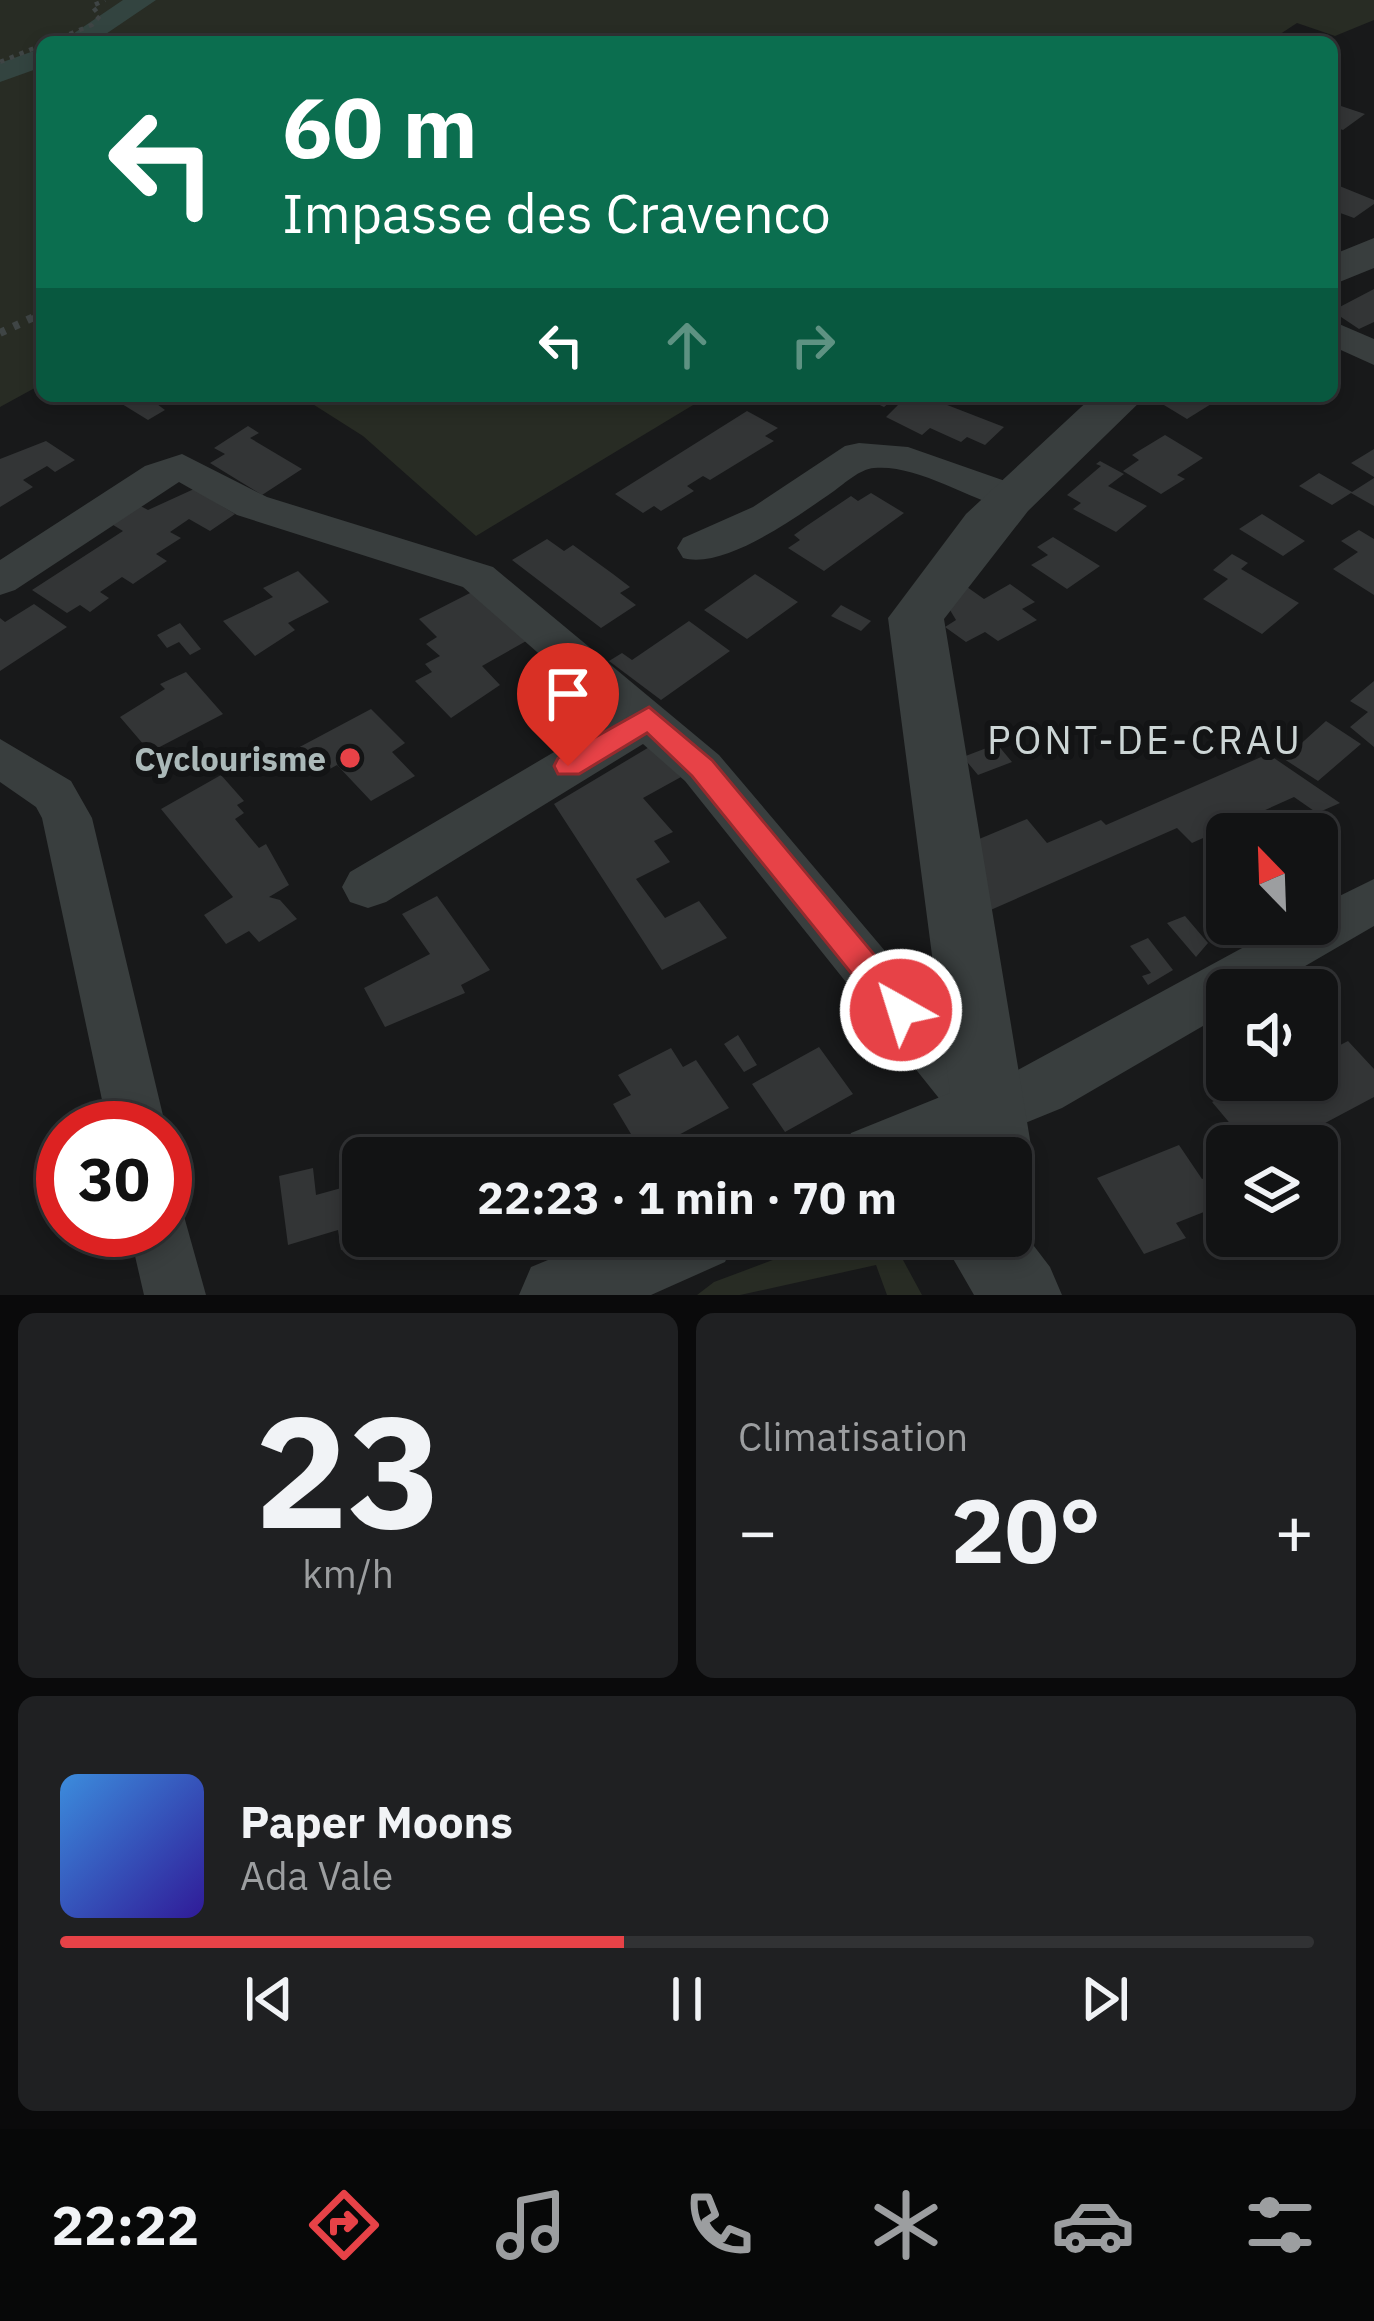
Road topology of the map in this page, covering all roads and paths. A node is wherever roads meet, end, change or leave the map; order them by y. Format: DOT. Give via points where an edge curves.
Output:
graph roads {
  1 [pos="105,0"];
  2 [pos="65,36"];
  3 [pos="36,50"];
  4 [pos="0,62"];
  5 [pos="1374,251"];
  6 [pos="1338,269"];
  7 [pos="36,316"];
  8 [pos="0,333"];
  9 [pos="1338,335"];
  10 [pos="1374,354"];
  11 [pos="1115,402"];
  12 [pos="1008,496"];
  13 [pos="698,548"];
  14 [pos="0,580"];
  15 [pos="649,718"];
  16 [pos="0,757"];
  17 [pos="368,887"];
  18 [pos="1374,900"];
  19 [pos="131,1101"];
  20 [pos="991,1136"];
  21 [pos="166,1257"];
  22 [pos="649,1257"];
  23 [pos="995,1257"];
  24 [pos="1015,1257"];
  25 [pos="175,1295"];
  26 [pos="559,1295"];
  27 [pos="1022,1295"];
  1 -- 2 [label="path" via="92,6 100,16 92,25"];
  3 -- 4 [label="path"];
  5 -- 6 [label="street"];
  7 -- 8 [label="path"];
  9 -- 10 [label="street"];
  11 -- 12 [label="street"];
  12 -- 13 [label="street" via="894,456 859,455 768,517"];
  12 -- 20 [label="street" via="952,559 916,618"];
  14 -- 15 [label="street" via="182,467 252,506 478,577"];
  15 -- 17 [label="street"];
  15 -- 20 [label="street" via="702,768"];
  16 -- 19 [label="street" via="54,794 67,818"];
  18 -- 20 [label="street" via="1042,1090"];
  21 -- 25 [label="street"];
  22 -- 26 [label="street"];
  23 -- 27 [label="street"];
  24 -- 27 [label="street"];
}
